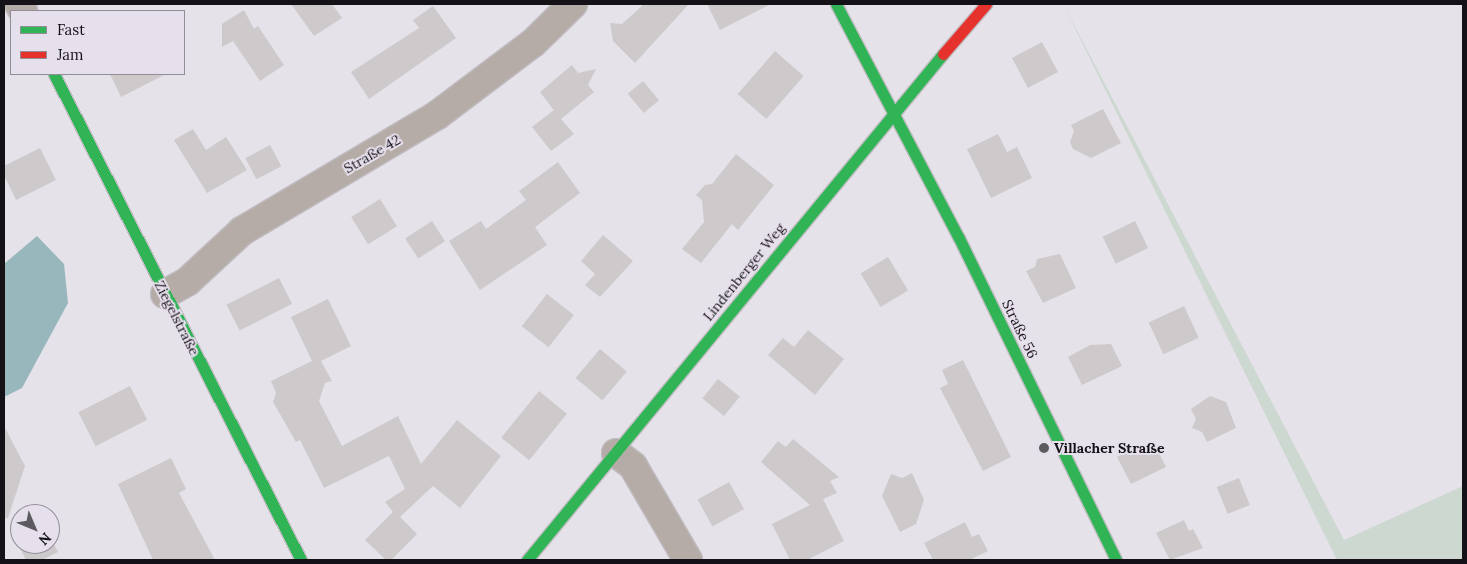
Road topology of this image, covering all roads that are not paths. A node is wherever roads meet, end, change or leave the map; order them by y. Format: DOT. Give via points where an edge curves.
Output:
graph roads {
  1 [pos="573,4"];
  2 [pos="836,4"];
  3 [pos="986,4"];
  4 [pos="55,75"];
  5 [pos="893,112"];
  6 [pos="165,294"];
  7 [pos="616,453"];
  8 [pos="301,560"];
  9 [pos="527,560"];
  10 [pos="688,560"];
  11 [pos="1116,560"];
  1 -- 6 [label="street, Straße 42" via="532,43 436,116 242,231 188,282"];
  2 -- 5 [label="street, Straße 56"];
  3 -- 5 [label="street, Lindenberger Weg"];
  4 -- 6 [label="street, Ziegelstraße"];
  5 -- 7 [label="street, Lindenberger Weg"];
  5 -- 11 [label="street, Straße 56" via="959,238"];
  6 -- 8 [label="street, Ziegelstraße"];
  7 -- 9 [label="street, Lindenberger Weg"];
  7 -- 10 [label="street" via="633,466"];
}
